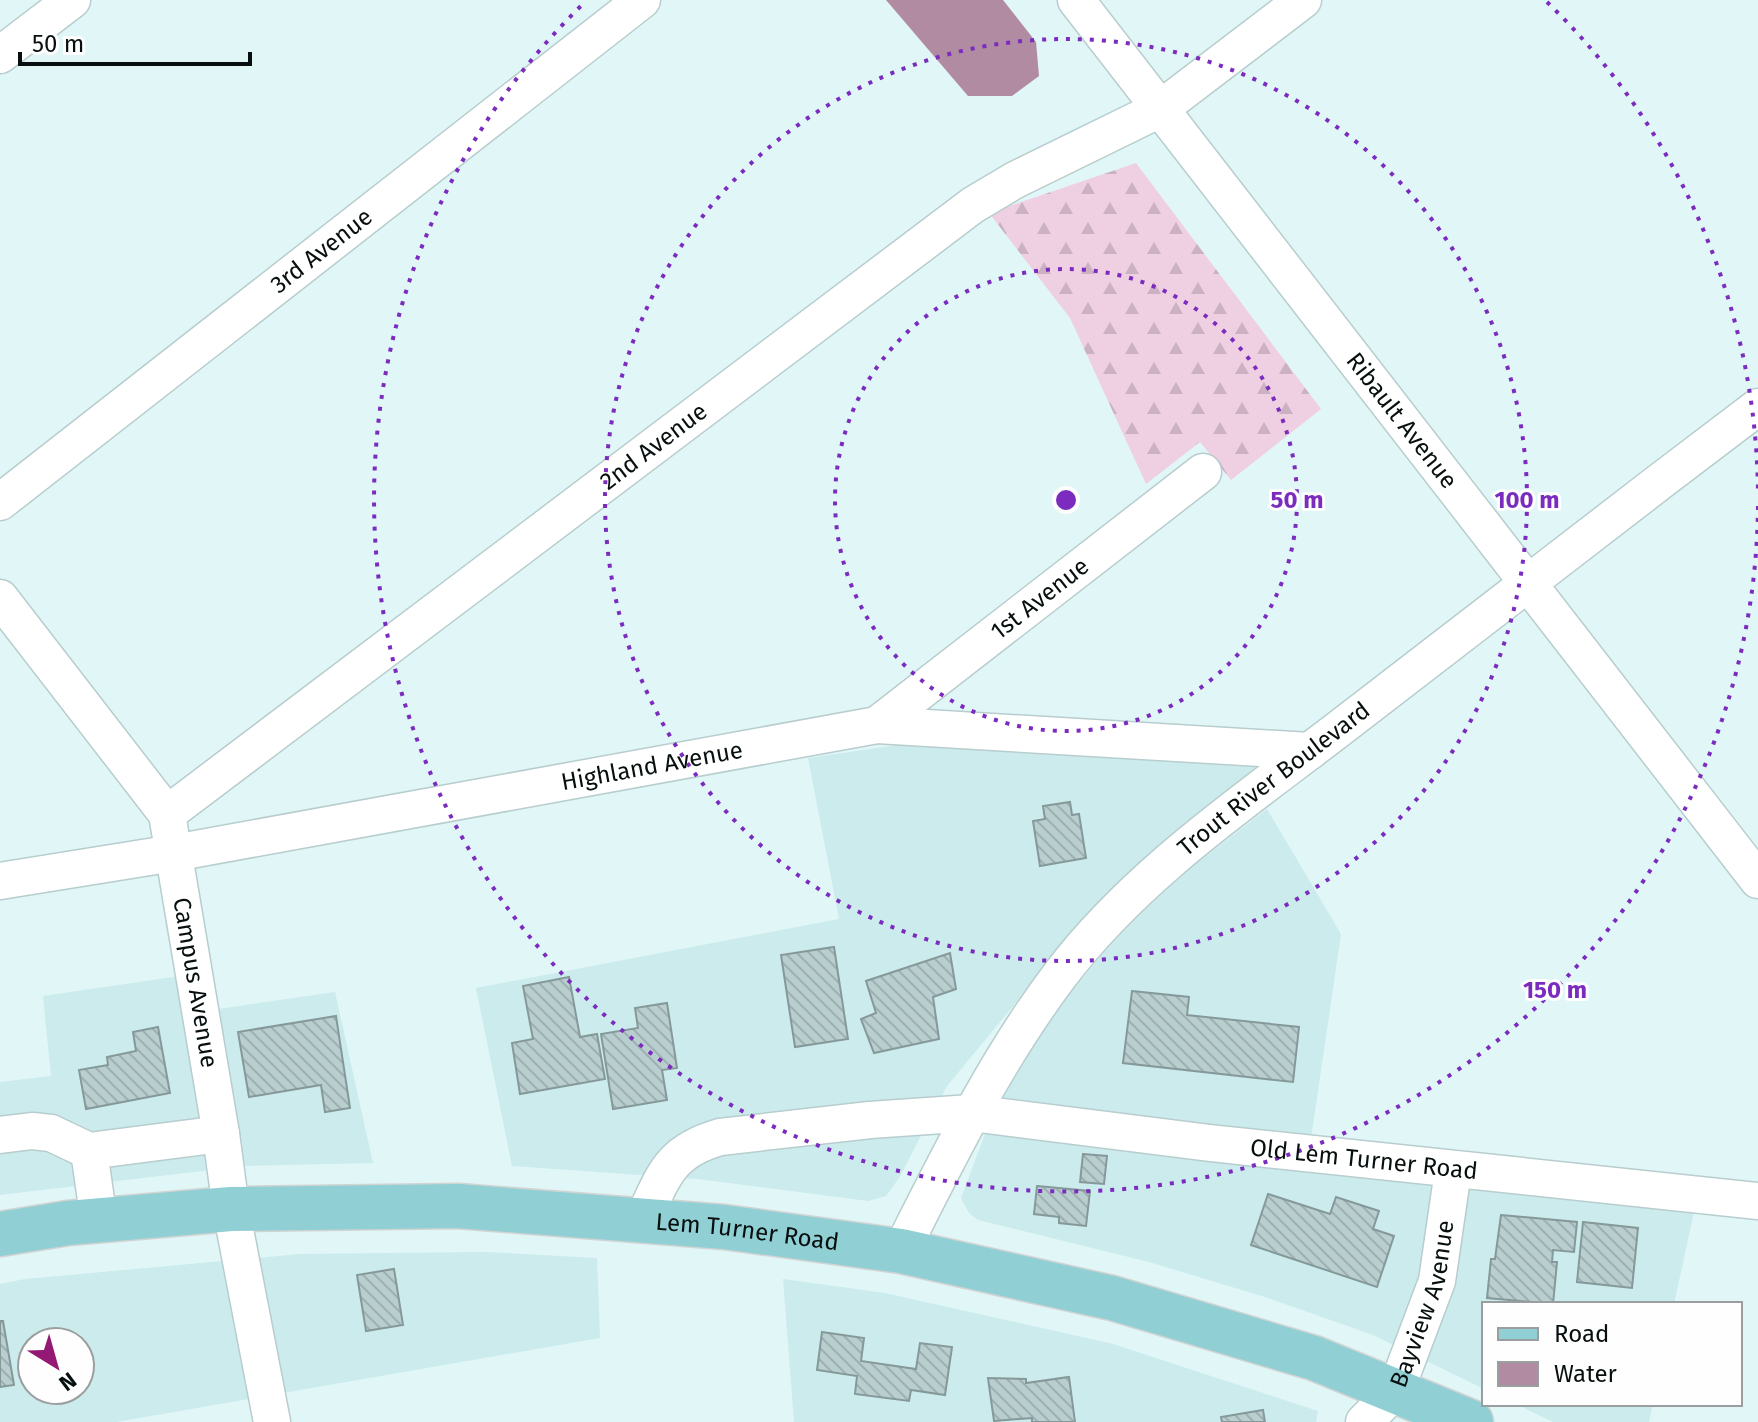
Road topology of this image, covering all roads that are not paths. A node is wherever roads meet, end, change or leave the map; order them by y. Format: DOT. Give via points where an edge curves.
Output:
graph roads {
  1 [pos="72,0"];
  2 [pos="642,0"];
  3 [pos="1076,0"];
  4 [pos="1303,0"];
  5 [pos="0,55"];
  6 [pos="1160,109"];
  7 [pos="1758,407"];
  8 [pos="1203,472"];
  9 [pos="0,502"];
  10 [pos="1526,583"];
  11 [pos="0,598"];
  12 [pos="877,725"];
  13 [pos="1310,751"];
  14 [pos="167,814"];
  15 [pos="174,853"];
  16 [pos="1758,880"];
  17 [pos="0,881"];
  18 [pos="971,1113"];
  19 [pos="221,1134"];
  20 [pos="0,1135"];
  21 [pos="89,1151"];
  22 [pos="1453,1171"];
  23 [pos="1758,1200"];
  24 [pos="231,1209"];
  25 [pos="99,1221"];
  26 [pos="642,1221"];
  27 [pos="0,1234"];
  28 [pos="901,1251"];
  29 [pos="1396,1390"];
  30 [pos="272,1422"];
  31 [pos="1364,1422"];
  32 [pos="1471,1422"];
  1 -- 5 [label="street"];
  2 -- 9 [label="street, 3rd Avenue"];
  3 -- 6 [label="street, Ribault Avenue"];
  4 -- 6 [label="street, 2nd Avenue"];
  6 -- 10 [label="street, Ribault Avenue"];
  6 -- 14 [label="street, 2nd Avenue" via="973,205"];
  7 -- 10 [label="street, Trout River Boulevard"];
  8 -- 12 [label="street, 1st Avenue"];
  10 -- 13 [label="street, Trout River Boulevard"];
  10 -- 16 [label="street, Ribault Avenue"];
  11 -- 14 [label="street, Campus Avenue"];
  12 -- 13 [label="street, Highland Avenue"];
  12 -- 15 [label="street, Highland Avenue"];
  13 -- 18 [label="street, Trout River Boulevard" via="1121,904 1061,974"];
  14 -- 15 [label="street, Campus Avenue"];
  15 -- 17 [label="street, Highland Avenue"];
  15 -- 19 [label="street, Campus Avenue"];
  18 -- 22 [label="street, Old Lem Turner Road"];
  18 -- 26 [label="street, Old Lem Turner Road" via="698,1143 669,1166"];
  18 -- 28 [label="street, Trout River Boulevard"];
  19 -- 21 [label="street"];
  19 -- 24 [label="street, Campus Avenue"];
  20 -- 21 [label="street" via="51,1133"];
  21 -- 25 [label="street"];
  22 -- 23 [label="street, Old Lem Turner Road"];
  22 -- 29 [label="street, Bayview Avenue" via="1437,1281"];
  24 -- 25 [label="main road, Lem Turner Road"];
  24 -- 26 [label="main road, Lem Turner Road" via="458,1206"];
  24 -- 30 [label="street, Campus Avenue"];
  25 -- 27 [label="main road, Lem Turner Road"];
  26 -- 28 [label="main road, Lem Turner Road"];
  28 -- 29 [label="main road, Lem Turner Road" via="1112,1298 1314,1358"];
  29 -- 31 [label="street, Bayview Avenue"];
  29 -- 32 [label="main road, Lem Turner Road"];
}
